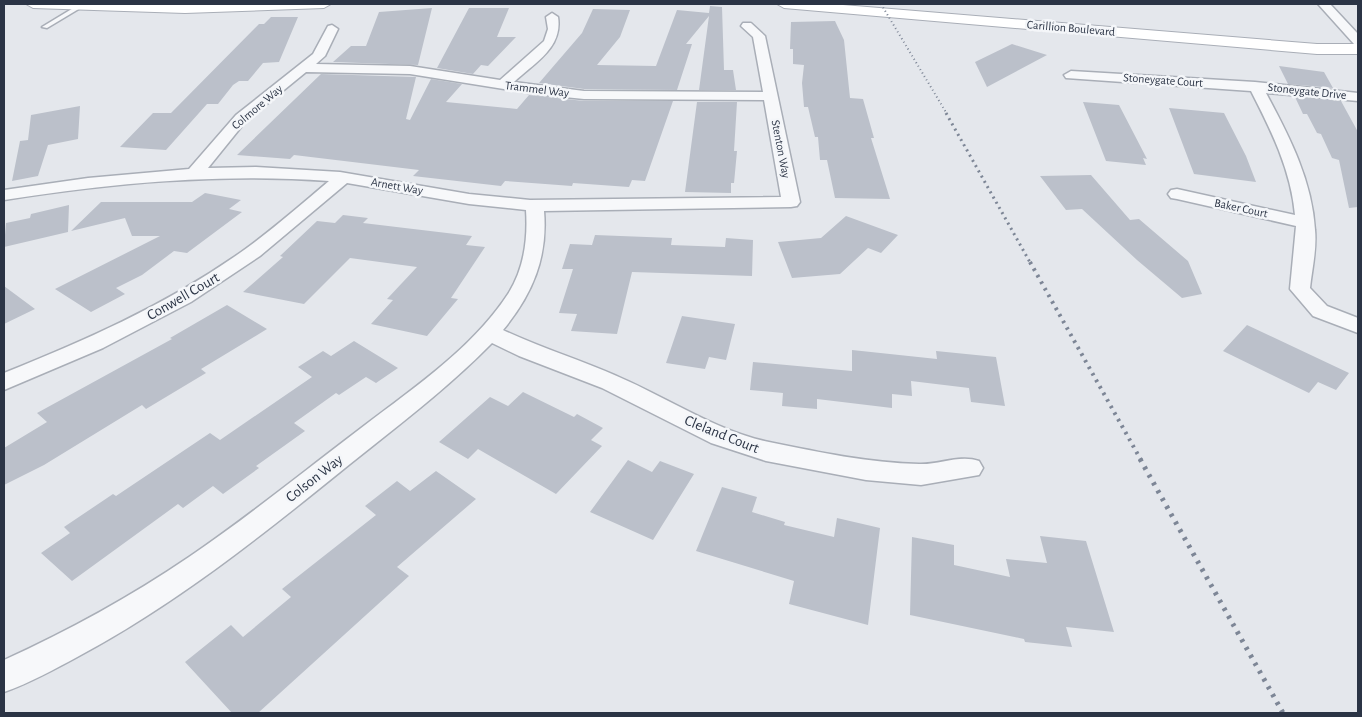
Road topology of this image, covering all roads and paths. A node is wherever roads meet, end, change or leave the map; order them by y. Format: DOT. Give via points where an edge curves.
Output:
graph roads {
  1 [pos="33,4"];
  2 [pos="324,4"];
  3 [pos="784,4"];
  4 [pos="889,4"];
  5 [pos="1324,4"];
  6 [pos="80,6"];
  7 [pos="552,17"];
  8 [pos="747,26"];
  9 [pos="45,28"];
  10 [pos="332,29"];
  11 [pos="1358,41"];
  12 [pos="1358,48"];
  13 [pos="305,68"];
  14 [pos="1070,75"];
  15 [pos="503,85"];
  16 [pos="1255,86"];
  17 [pos="771,96"];
  18 [pos="1358,96"];
  19 [pos="194,174"];
  20 [pos="343,178"];
  21 [pos="1177,194"];
  22 [pos="4,195"];
  23 [pos="791,202"];
  24 [pos="535,205"];
  25 [pos="1304,222"];
  26 [pos="1358,326"];
  27 [pos="490,332"];
  28 [pos="4,382"];
  29 [pos="970,468"];
  30 [pos="4,676"];
  1 -- 6 [label="street"];
  2 -- 6 [label="street" via="186,9"];
  3 -- 12 [label="street, Carillion Boulevard" via="1317,49"];
  4 -- 12 [label="street, Carillion Boulevard" via="1296,39"];
  5 -- 11 [label="street"];
  6 -- 9 [label="lane"];
  7 -- 15 [label="street" via="554,29 550,42"];
  8 -- 17 [label="street, Stenton Way" via="760,36"];
  10 -- 13 [label="street, Colmore Way" via="318,56"];
  13 -- 15 [label="street, Trammel Way" via="410,70"];
  13 -- 19 [label="street, Colmore Way" via="241,118"];
  14 -- 16 [label="street, Stoneygate Court"];
  15 -- 17 [label="street, Trammel Way" via="610,96"];
  16 -- 18 [label="street, Stoneygate Drive"];
  16 -- 25 [label="street" via="1291,155 1302,191"];
  17 -- 23 [label="street, Stenton Way"];
  19 -- 20 [label="street, Arnett Way" via="268,173"];
  19 -- 22 [label="street, Arnett Way" via="87,182"];
  20 -- 24 [label="street, Arnett Way" via="394,184 473,200"];
  20 -- 28 [label="street, Conwell Court" via="266,243 204,285 114,334"];
  21 -- 25 [label="street, Baker Court"];
  23 -- 24 [label="street, Arnett Way"];
  24 -- 27 [label="street, Colson Way" via="537,231 530,268 517,296"];
  25 -- 26 [label="street" via="1300,290 1320,311"];
  27 -- 29 [label="street, Cleland Court" via="527,351 610,382 720,436 766,452 866,470 921,475"];
  27 -- 30 [label="street, Colson Way" via="450,370 198,568 135,608"];
}
